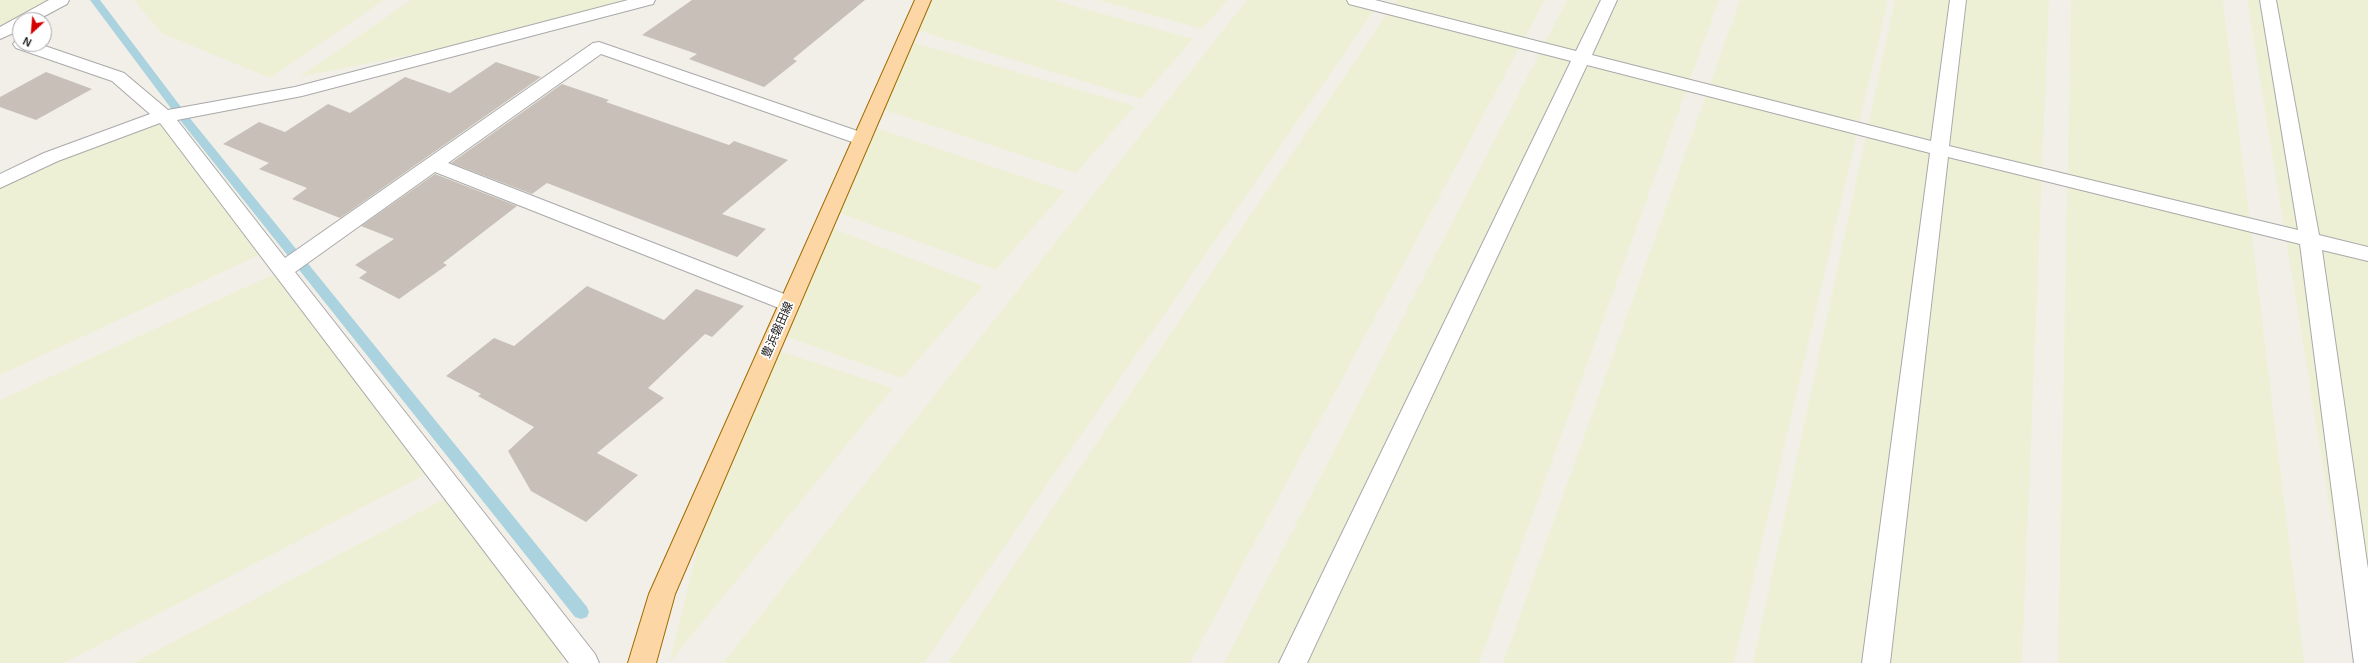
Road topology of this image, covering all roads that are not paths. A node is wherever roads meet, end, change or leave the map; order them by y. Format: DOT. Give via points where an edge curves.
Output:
graph roads {
  1 [pos="61,0"];
  2 [pos="647,0"];
  3 [pos="923,0"];
  4 [pos="1355,0"];
  5 [pos="1609,0"];
  6 [pos="1958,0"];
  7 [pos="2268,0"];
  8 [pos="40,12"];
  9 [pos="12,28"];
  10 [pos="0,35"];
  11 [pos="12,40"];
  12 [pos="45,52"];
  13 [pos="1582,58"];
  14 [pos="164,116"];
  15 [pos="862,139"];
  16 [pos="1938,149"];
  17 [pos="433,164"];
  18 [pos="0,182"];
  19 [pos="2310,240"];
  20 [pos="2368,254"];
  21 [pos="283,270"];
  22 [pos="789,304"];
  23 [pos="585,663"];
  24 [pos="642,663"];
  25 [pos="1293,663"];
  26 [pos="1876,663"];
  27 [pos="2368,663"];
  1 -- 8 [label="street"];
  2 -- 14 [label="street" via="296,92"];
  3 -- 15 [label="main road, 豊浜磐田線"];
  4 -- 13 [label="street"];
  5 -- 13 [label="street"];
  6 -- 16 [label="street"];
  7 -- 19 [label="street"];
  9 -- 10 [label="street"];
  10 -- 11 [label="street"];
  12 -- 14 [label="street" via="118,76"];
  13 -- 16 [label="street"];
  13 -- 25 [label="street"];
  14 -- 18 [label="street" via="51,157"];
  14 -- 21 [label="street"];
  15 -- 17 [label="street" via="599,47"];
  15 -- 22 [label="main road, 豊浜磐田線"];
  16 -- 19 [label="street"];
  16 -- 26 [label="street"];
  17 -- 21 [label="street"];
  17 -- 22 [label="street"];
  19 -- 20 [label="street"];
  19 -- 27 [label="street"];
  21 -- 23 [label="street"];
  22 -- 24 [label="main road, 豊浜磐田線" via="662,594"];
}
